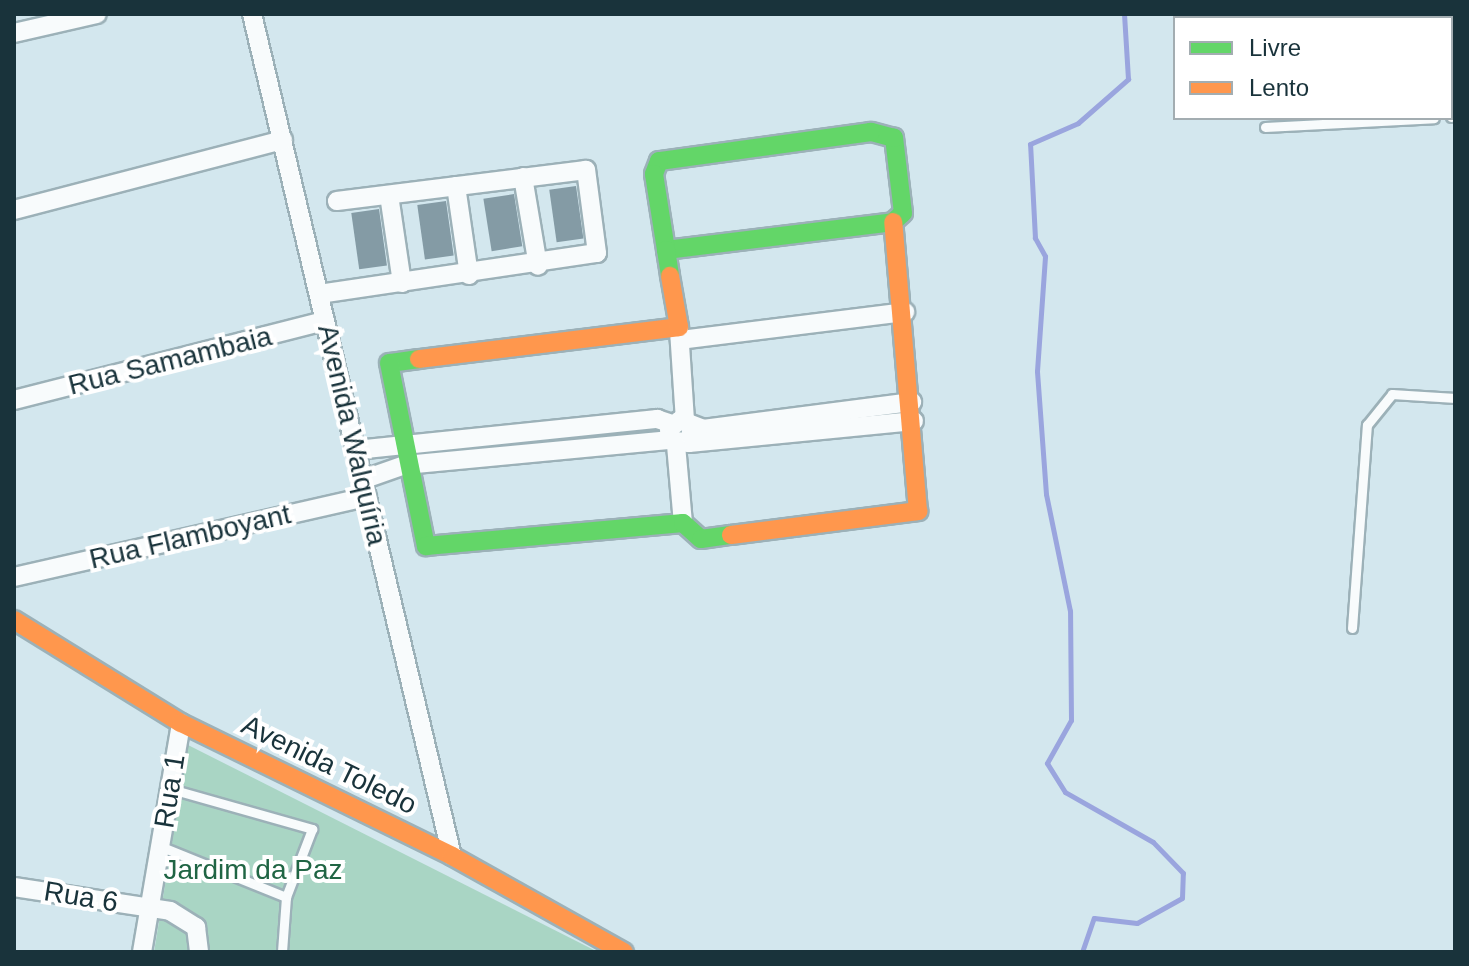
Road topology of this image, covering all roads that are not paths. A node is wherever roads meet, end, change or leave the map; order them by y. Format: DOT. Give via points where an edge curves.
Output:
graph roads {
  1 [pos="97,14"];
  2 [pos="252,14"];
  3 [pos="14,33"];
  4 [pos="1396,120"];
  5 [pos="1265,127"];
  6 [pos="283,140"];
  7 [pos="523,177"];
  8 [pos="456,186"];
  9 [pos="389,195"];
  10 [pos="337,201"];
  11 [pos="14,210"];
  12 [pos="893,222"];
  13 [pos="666,250"];
  14 [pos="538,266"];
  15 [pos="469,275"];
  16 [pos="402,283"];
  17 [pos="319,294"];
  18 [pos="905,312"];
  19 [pos="325,321"];
  20 [pos="679,334"];
  21 [pos="1455,398"];
  22 [pos="14,400"];
  23 [pos="912,402"];
  24 [pos="914,421"];
  25 [pos="681,433"];
  26 [pos="356,450"];
  27 [pos="403,456"];
  28 [pos="364,488"];
  29 [pos="683,523"];
  30 [pos="14,577"];
  31 [pos="14,620"];
  32 [pos="1352,628"];
  33 [pos="181,723"];
  34 [pos="171,789"];
  35 [pos="162,847"];
  36 [pos="452,856"];
  37 [pos="14,887"];
  38 [pos="286,897"];
  39 [pos="148,908"];
  40 [pos="142,952"];
  41 [pos="199,952"];
  42 [pos="282,952"];
  43 [pos="624,952"];
  1 -- 3 [label="street"];
  2 -- 6 [label="street, Avenida Walquíria"];
  4 -- 5 [label="lane"];
  6 -- 11 [label="street"];
  6 -- 17 [label="street, Avenida Walquíria"];
  7 -- 8 [label="street"];
  7 -- 14 [label="street"];
  7 -- 14 [label="street" via="586,170 597,253"];
  8 -- 9 [label="street"];
  8 -- 15 [label="street"];
  9 -- 10 [label="street"];
  9 -- 16 [label="street"];
  12 -- 13 [label="street"];
  12 -- 13 [label="street" via="903,213 894,138 884,131 673,155 655,166"];
  12 -- 18 [label="street"];
  13 -- 20 [label="street"];
  14 -- 15 [label="street"];
  15 -- 16 [label="street"];
  16 -- 17 [label="street"];
  17 -- 19 [label="street, Avenida Walquíria"];
  18 -- 20 [label="street"];
  18 -- 23 [label="street"];
  19 -- 22 [label="street, Rua Samambaia"];
  19 -- 26 [label="street, Avenida Walquíria"];
  20 -- 25 [label="street"];
  20 -- 27 [label="street" via="389,363"];
  21 -- 32 [label="lane" via="1392,394 1367,425"];
  23 -- 24 [label="street"];
  23 -- 25 [label="street"];
  24 -- 25 [label="street"];
  24 -- 29 [label="street" via="922,501 913,515 701,539"];
  25 -- 27 [label="street" via="657,419"];
  25 -- 29 [label="street"];
  26 -- 27 [label="street"];
  26 -- 28 [label="street, Avenida Walquíria"];
  27 -- 28 [label="street, Rua Flamboyant"];
  27 -- 29 [label="street" via="426,546"];
  28 -- 30 [label="street, Rua Flamboyant"];
  28 -- 36 [label="street, Avenida Walquíria"];
  31 -- 33 [label="street, Avenida Toledo"];
  33 -- 34 [label="street, Rua 1"];
  33 -- 36 [label="street, Avenida Toledo"];
  34 -- 35 [label="street, Rua 1"];
  34 -- 38 [label="lane" via="312,829"];
  35 -- 38 [label="lane"];
  35 -- 39 [label="street, Rua 1"];
  36 -- 43 [label="street, Avenida Toledo"];
  37 -- 39 [label="street, Rua 6"];
  38 -- 42 [label="lane"];
  39 -- 40 [label="street, Rua 1"];
  39 -- 41 [label="street, Rua 6" via="196,927"];
}
